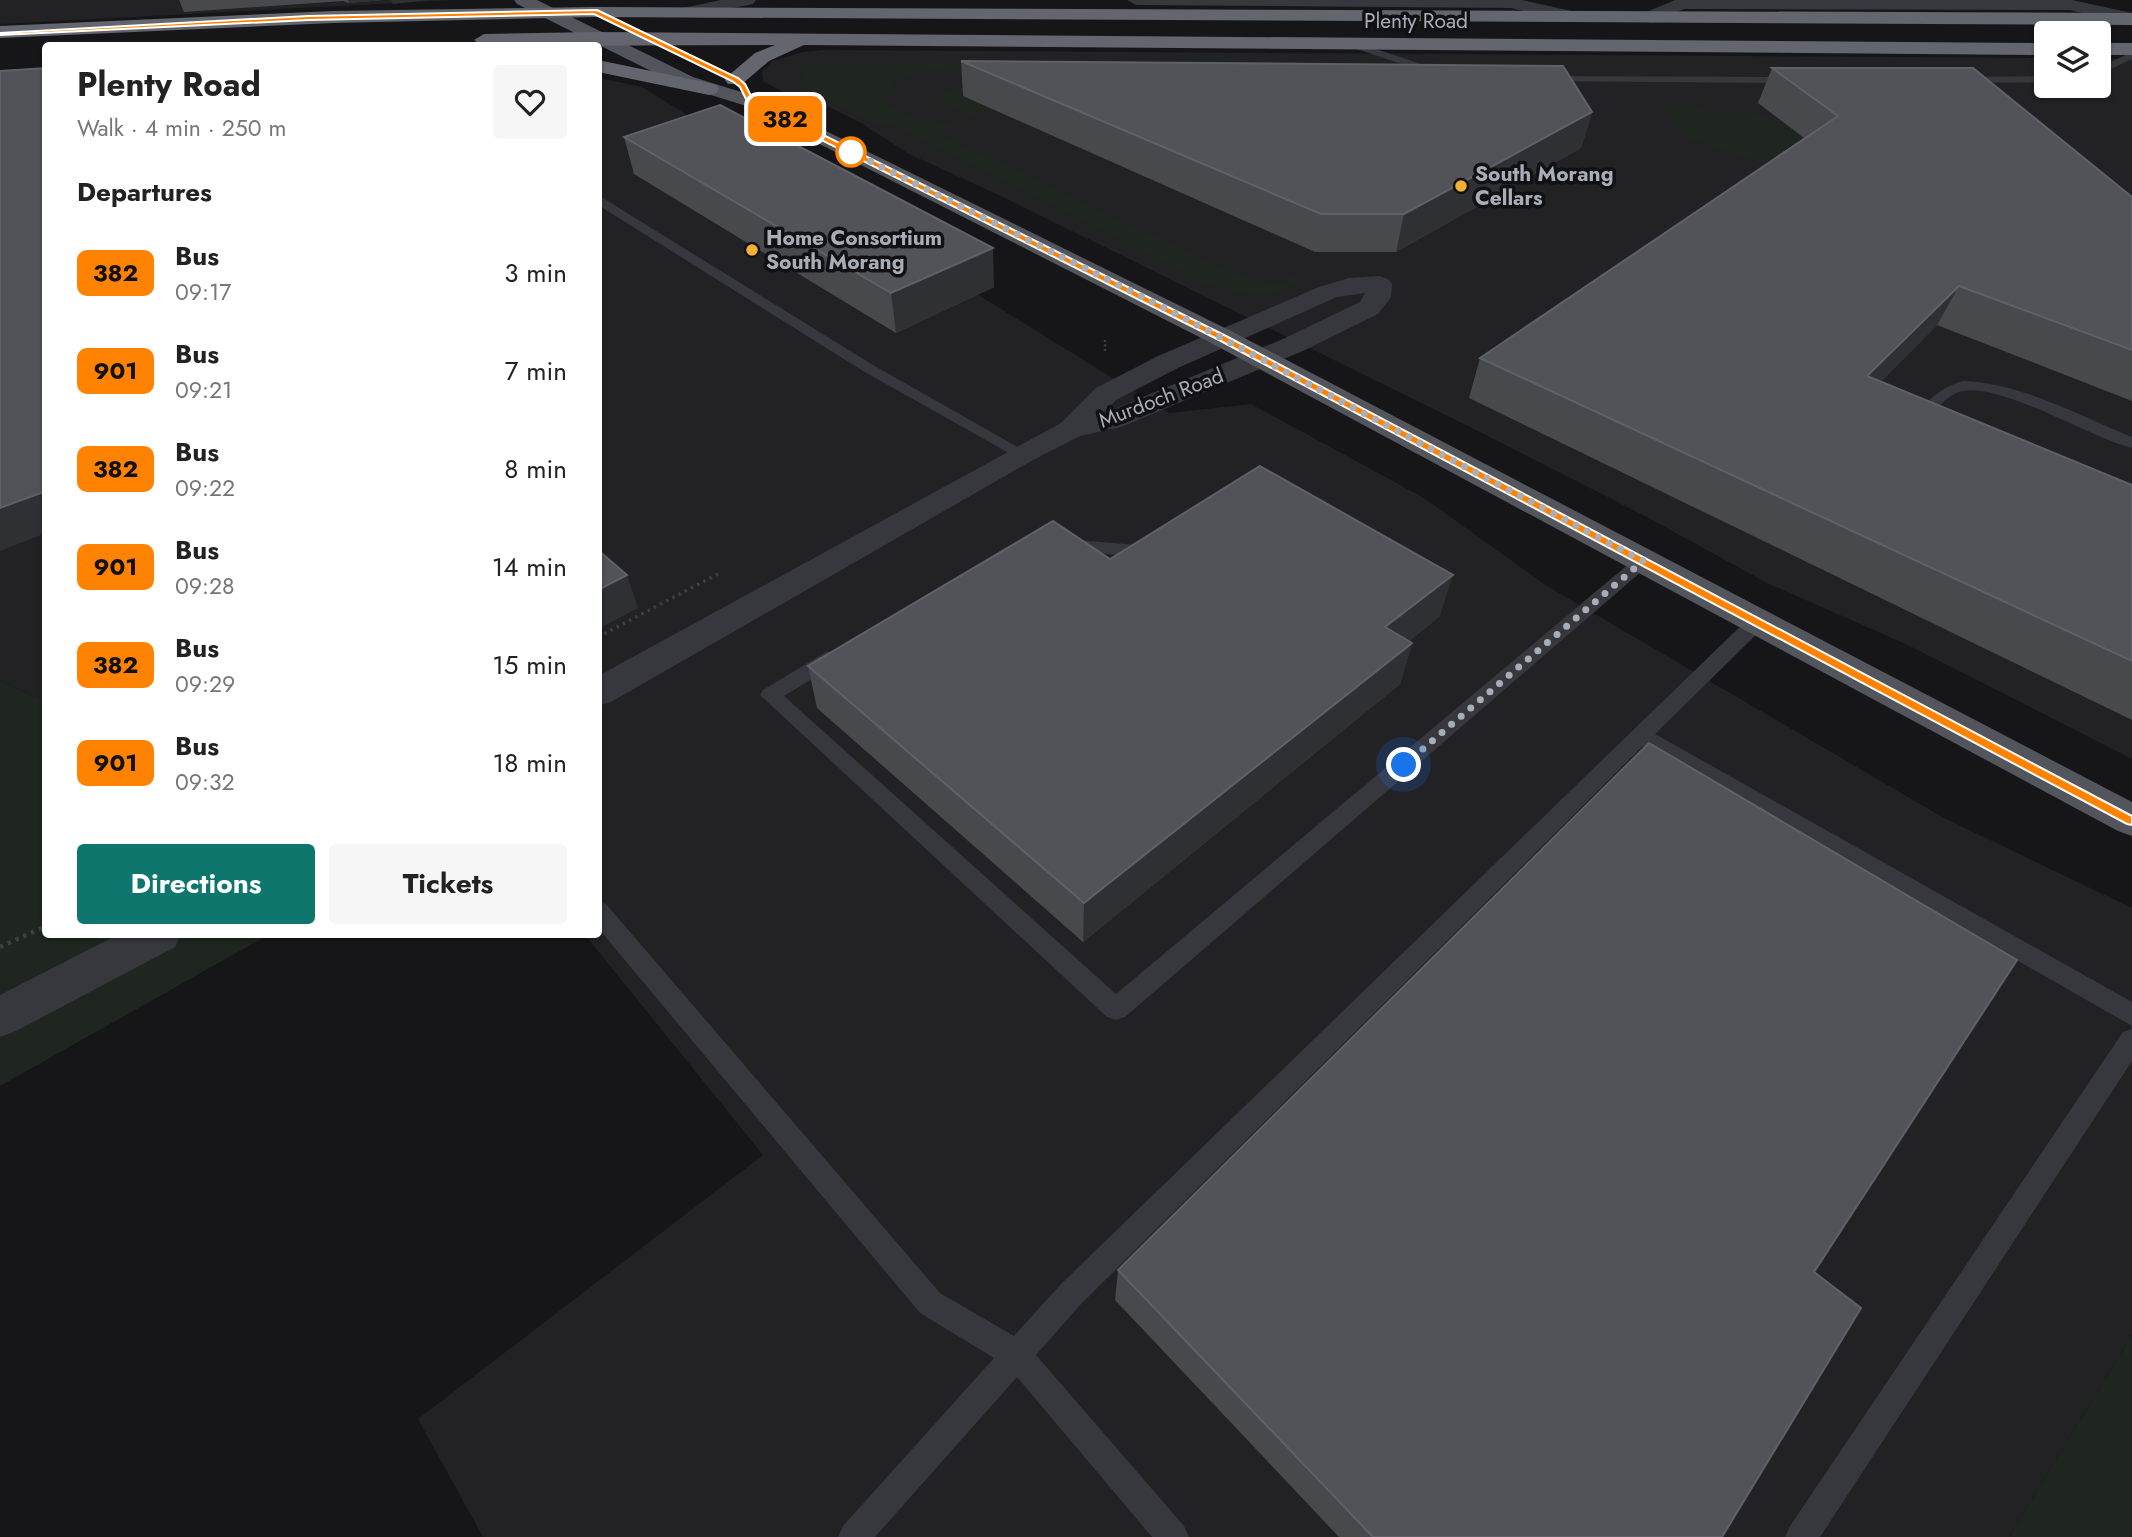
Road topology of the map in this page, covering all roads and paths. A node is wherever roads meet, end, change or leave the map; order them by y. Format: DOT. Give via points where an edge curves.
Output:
graph roads {
  1 [pos="523,0"];
  2 [pos="570,0"];
  3 [pos="747,0"];
  4 [pos="1119,0"];
  5 [pos="1136,0"];
  6 [pos="1589,0"];
  7 [pos="545,12"];
  8 [pos="595,12"];
  9 [pos="689,12"];
  10 [pos="1190,15"];
  11 [pos="1457,16"];
  12 [pos="1570,16"];
  13 [pos="1602,17"];
  14 [pos="2132,19"];
  15 [pos="0,33"];
  16 [pos="595,38"];
  17 [pos="655,38"];
  18 [pos="497,40"];
  19 [pos="461,41"];
  20 [pos="807,41"];
  21 [pos="506,42"];
  22 [pos="1352,44"];
  23 [pos="1476,44"];
  24 [pos="2034,49"];
  25 [pos="2111,49"];
  26 [pos="2132,49"];
  27 [pos="2132,55"];
  28 [pos="691,57"];
  29 [pos="2111,66"];
  30 [pos="602,67"];
  31 [pos="713,68"];
  32 [pos="1449,75"];
  33 [pos="1537,79"];
  34 [pos="2034,79"];
  35 [pos="735,80"];
  36 [pos="1810,80"];
  37 [pos="1948,80"];
  38 [pos="709,89"];
  39 [pos="750,101"];
  40 [pos="602,202"];
  41 [pos="1223,338"];
  42 [pos="1262,359"];
  43 [pos="1916,423"];
  44 [pos="1071,429"];
  45 [pos="2132,443"];
  46 [pos="1022,454"];
  47 [pos="1046,543"];
  48 [pos="1137,551"];
  49 [pos="1643,561"];
  50 [pos="692,588"];
  51 [pos="1758,621"];
  52 [pos="602,635"];
  53 [pos="852,646"];
  54 [pos="602,692"];
  55 [pos="1642,736"];
  56 [pos="2132,820"];
  57 [pos="602,916"];
  58 [pos="42,928"];
  59 [pos="152,938"];
  60 [pos="0,947"];
  61 [pos="2132,1015"];
  62 [pos="0,1017"];
  63 [pos="2132,1040"];
  64 [pos="1017,1355"];
  65 [pos="854,1537"];
  66 [pos="1173,1537"];
  67 [pos="1801,1537"];
  1 -- 7 [label="main road"];
  2 -- 8 [label="main road"];
  3 -- 9 [label="street, Plenty Road"];
  4 -- 10 [label="street, Plenty Road"];
  5 -- 12 [label="street, Plenty Road" via="1511,3"];
  6 -- 13 [label="street"];
  7 -- 8 [label="highway, Plenty Road"];
  7 -- 15 [label="highway, Plenty Road"];
  7 -- 16 [label="main road"];
  8 -- 9 [label="highway, Plenty Road"];
  8 -- 17 [label="main road"];
  9 -- 10 [label="highway, Plenty Road"];
  10 -- 11 [label="highway, Plenty Road"];
  11 -- 12 [label="highway, Plenty Road"];
  11 -- 23 [label="highway"];
  12 -- 13 [label="highway, Plenty Road"];
  13 -- 14 [label="highway, Plenty Road"];
  16 -- 17 [label="highway, Plenty Road"];
  16 -- 18 [label="highway, Plenty Road"];
  16 -- 38 [label="main road"];
  17 -- 20 [label="highway, Plenty Road"];
  17 -- 28 [label="main road"];
  18 -- 19 [label="highway, Plenty Road"];
  18 -- 21 [label="highway"];
  20 -- 22 [label="highway, Plenty Road"];
  20 -- 35 [label="highway" via="762,57"];
  22 -- 23 [label="highway, Plenty Road"];
  22 -- 32 [label="lane"];
  23 -- 24 [label="highway, Plenty Road"];
  25 -- 26 [label="highway"];
  27 -- 29 [label="lane"];
  30 -- 38 [label="highway"];
  31 -- 35 [label="main road"];
  33 -- 36 [label="lane"];
  34 -- 37 [label="lane"];
  35 -- 39 [label="main road" via="743,85"];
  38 -- 39 [label="main road"];
  39 -- 41 [label="main road"];
  40 -- 46 [label="lane" via="867,369"];
  41 -- 42 [label="main road"];
  41 -- 42 [label="street, Murdoch Road" via="1328,292 1379,284 1378,297 1369,308"];
  41 -- 44 [label="street, Murdoch Road" via="1106,394"];
  42 -- 44 [label="street, Murdoch Road" via="1111,421"];
  42 -- 49 [label="main road"];
  43 -- 45 [label="lane" via="1946,393 1962,386 1990,388"];
  44 -- 46 [label="street, Murdoch Road"];
  46 -- 54 [label="street, Murdoch Road"];
  47 -- 48 [label="lane"];
  49 -- 51 [label="main road"];
  49 -- 53 [label="lane" via="1116,1009 770,695"];
  50 -- 52 [label="path"];
  51 -- 55 [label="lane"];
  51 -- 56 [label="main road"];
  55 -- 61 [label="lane"];
  55 -- 64 [label="lane" via="1071,1294"];
  57 -- 64 [label="lane" via="930,1303"];
  58 -- 60 [label="path"];
  59 -- 62 [label="street"];
  63 -- 67 [label="lane"];
  64 -- 65 [label="lane"];
  64 -- 66 [label="lane"];
}
